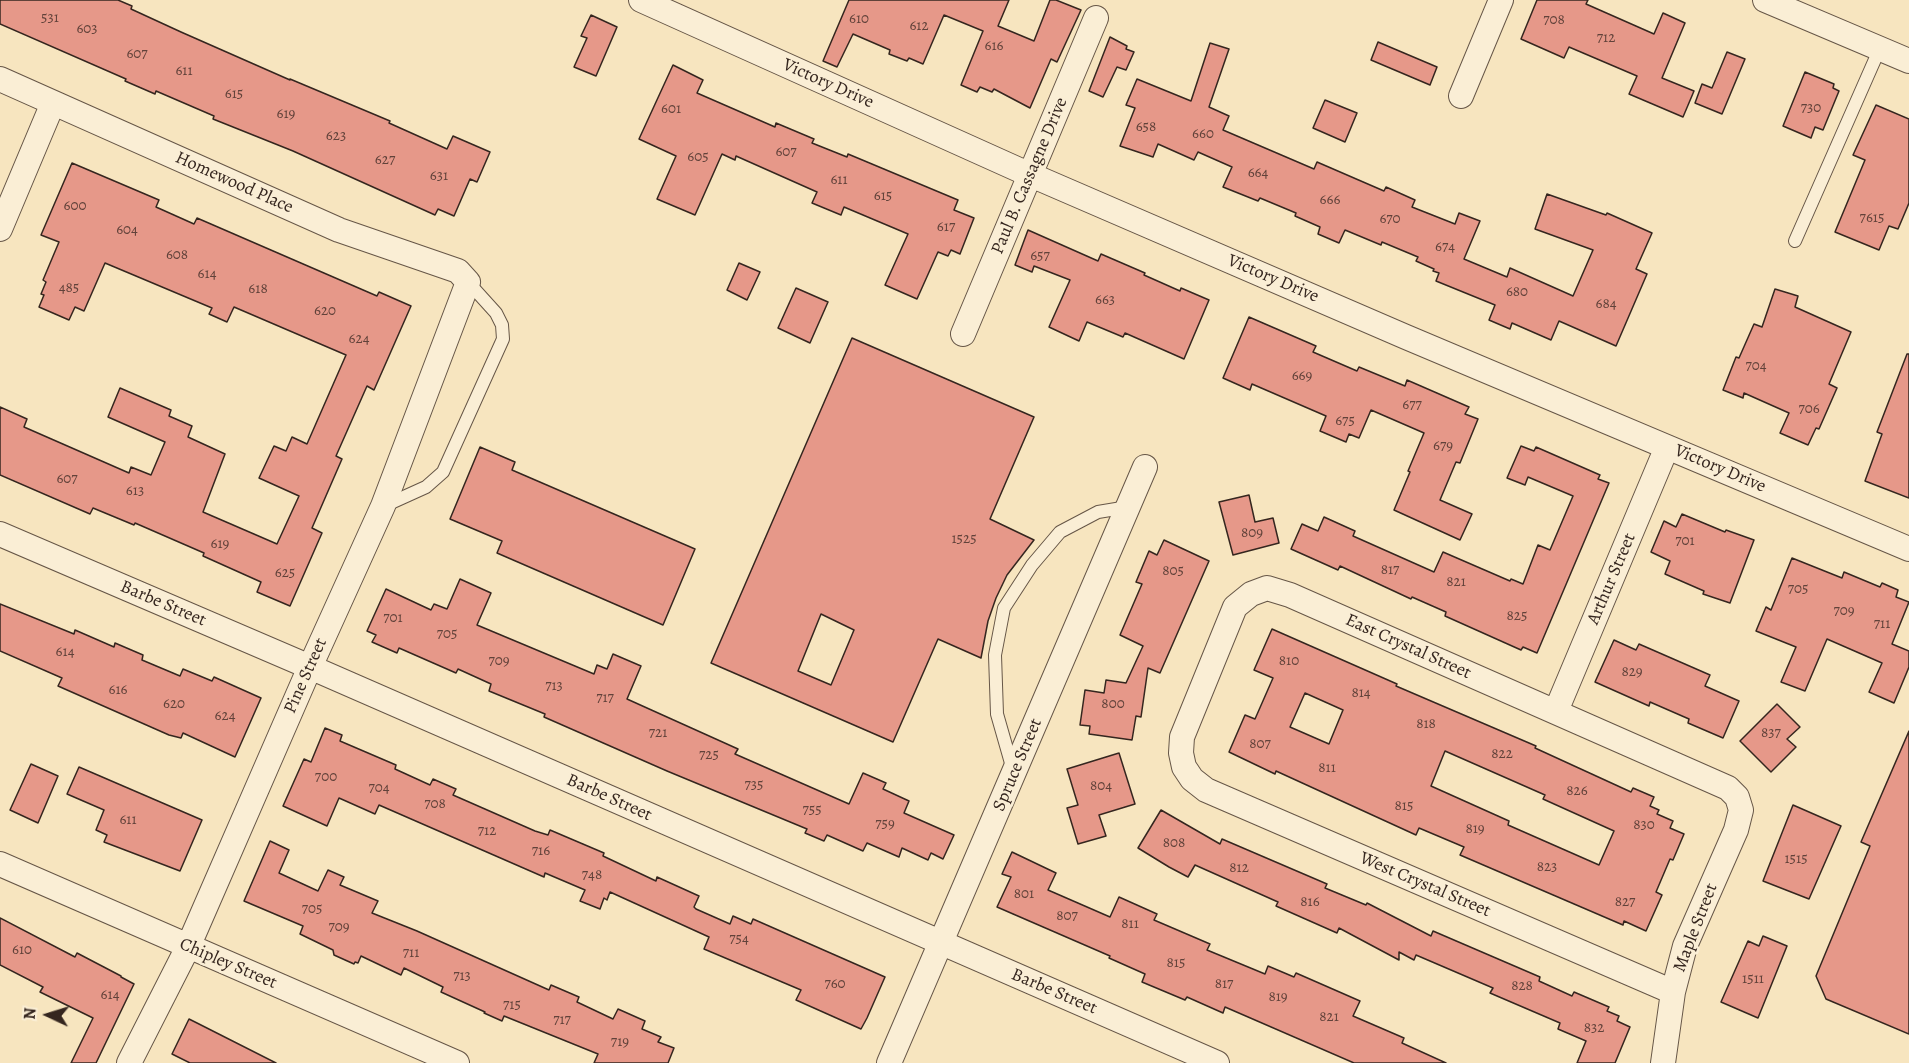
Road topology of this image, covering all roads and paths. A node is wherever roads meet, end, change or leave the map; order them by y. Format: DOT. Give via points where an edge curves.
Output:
graph roads {
  1 [pos="641,0"];
  2 [pos="1501,0"];
  3 [pos="1765,0"];
  4 [pos="1096,18"];
  5 [pos="1880,48"];
  6 [pos="1909,61"];
  7 [pos="0,78"];
  8 [pos="1461,96"];
  9 [pos="53,103"];
  10 [pos="1031,175"];
  11 [pos="0,229"];
  12 [pos="1795,241"];
  13 [pos="468,282"];
  14 [pos="963,334"];
  15 [pos="1668,447"];
  16 [pos="1145,467"];
  17 [pos="383,506"];
  18 [pos="1129,507"];
  19 [pos="0,534"];
  20 [pos="1909,549"];
  21 [pos="310,667"];
  22 [pos="1556,711"];
  23 [pos="1184,767"];
  24 [pos="1014,774"];
  25 [pos="1737,797"];
  26 [pos="0,864"];
  27 [pos="941,943"];
  28 [pos="188,947"];
  29 [pos="1673,992"];
  30 [pos="129,1063"];
  31 [pos="456,1063"];
  32 [pos="889,1063"];
  33 [pos="1217,1063"];
  34 [pos="1664,1063"];
  1 -- 10 [label="street, Victory Drive"];
  2 -- 8 [label="street"];
  3 -- 5 [label="street"];
  4 -- 10 [label="street, Paul B. Cassagne Drive"];
  5 -- 6 [label="street"];
  5 -- 12 [label="lane"];
  7 -- 9 [label="street, Homewood Place"];
  9 -- 11 [label="street"];
  9 -- 13 [label="street, Homewood Place" via="339,230 458,271"];
  10 -- 14 [label="street, Paul B. Cassagne Drive"];
  10 -- 15 [label="street, Victory Drive"];
  13 -- 17 [label="street, Pine Street"];
  13 -- 17 [label="lane" via="496,313 503,339 443,472 426,487"];
  15 -- 20 [label="street, Victory Drive"];
  15 -- 22 [label="street, Arthur Street"];
  16 -- 18 [label="street, Spruce Street"];
  17 -- 21 [label="street, Pine Street"];
  18 -- 24 [label="street, Spruce Street"];
  18 -- 24 [label="lane" via="1098,512 1060,532 1032,564 1004,609 995,656 997,714"];
  19 -- 21 [label="street, Barbe Street"];
  21 -- 27 [label="street, Barbe Street"];
  21 -- 28 [label="street, Pine Street"];
  22 -- 23 [label="street, East Crystal Street" via="1267,588 1251,594 1235,607 1182,737"];
  22 -- 25 [label="street, East Crystal Street" via="1728,788"];
  23 -- 29 [label="street, West Crystal Street" via="1206,790"];
  24 -- 27 [label="street, Spruce Street"];
  25 -- 29 [label="street, Maple Street" via="1741,810 1736,830 1685,946"];
  26 -- 28 [label="street, Chipley Street"];
  27 -- 32 [label="street, Spruce Street"];
  27 -- 33 [label="street, Barbe Street"];
  28 -- 30 [label="street, Pine Street"];
  28 -- 31 [label="street, Chipley Street"];
  29 -- 34 [label="street, Maple Street"];
}
